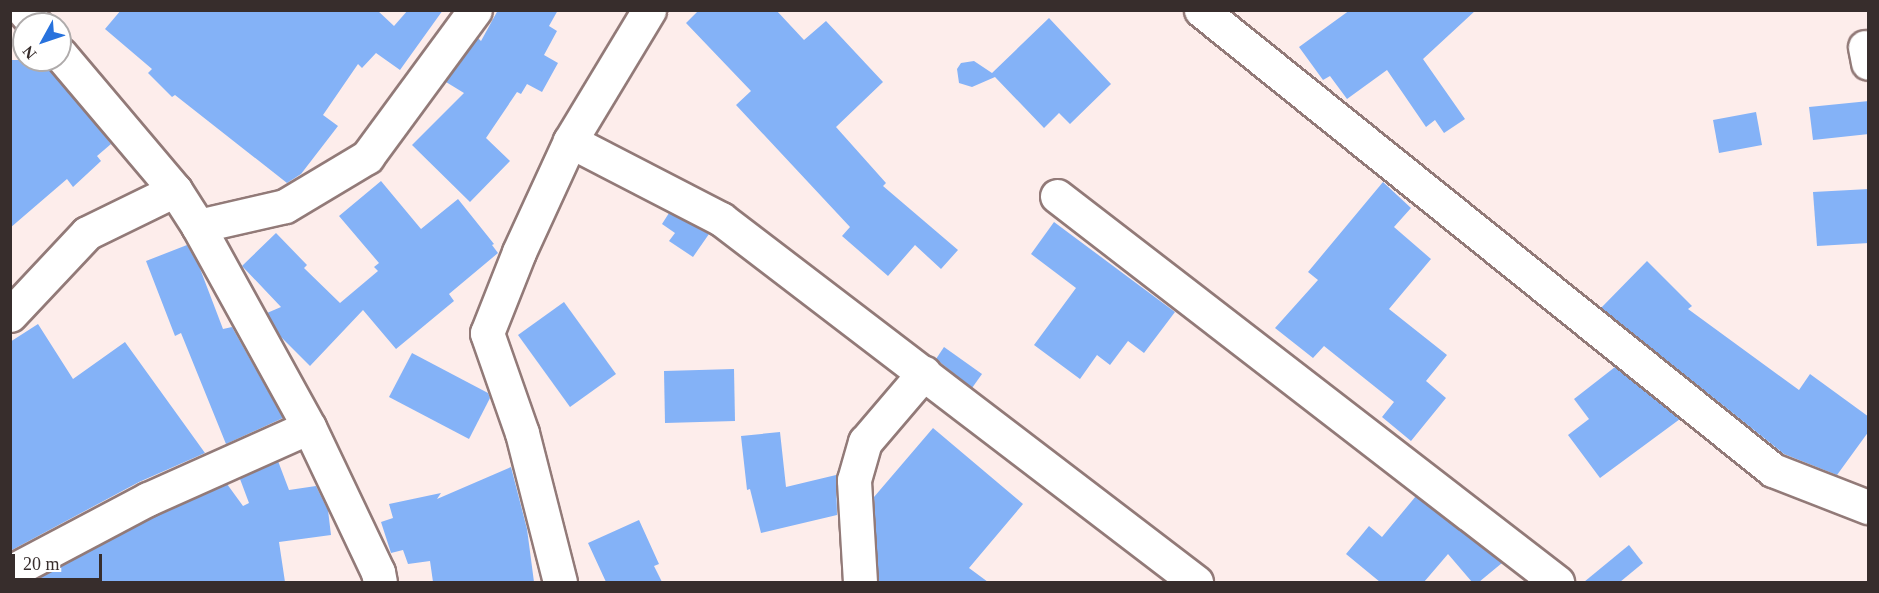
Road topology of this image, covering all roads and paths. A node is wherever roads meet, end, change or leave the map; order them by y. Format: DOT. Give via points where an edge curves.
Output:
graph roads {
  1 [pos="475,10"];
  2 [pos="649,10"];
  3 [pos="1201,10"];
  4 [pos="72,68"];
  5 [pos="570,141"];
  6 [pos="175,190"];
  7 [pos="1057,196"];
  8 [pos="198,226"];
  9 [pos="10,315"];
  10 [pos="924,373"];
  11 [pos="309,427"];
  12 [pos="1869,507"];
  13 [pos="10,572"];
  14 [pos="380,582"];
  15 [pos="560,582"];
  16 [pos="860,582"];
  17 [pos="1196,582"];
  18 [pos="1557,582"];
  1 -- 8 [label="street" via="367,157 285,206"];
  2 -- 5 [label="street"];
  3 -- 12 [label="street" via="1773,470"];
  4 -- 6 [label="street"];
  5 -- 10 [label="street" via="722,219"];
  5 -- 15 [label="street" via="487,333 522,433"];
  6 -- 8 [label="street"];
  6 -- 9 [label="street" via="87,232"];
  7 -- 18 [label="street"];
  8 -- 11 [label="street"];
  10 -- 16 [label="street" via="865,442 854,480"];
  10 -- 17 [label="street"];
  11 -- 13 [label="street" via="148,500"];
  11 -- 14 [label="street"];
}
